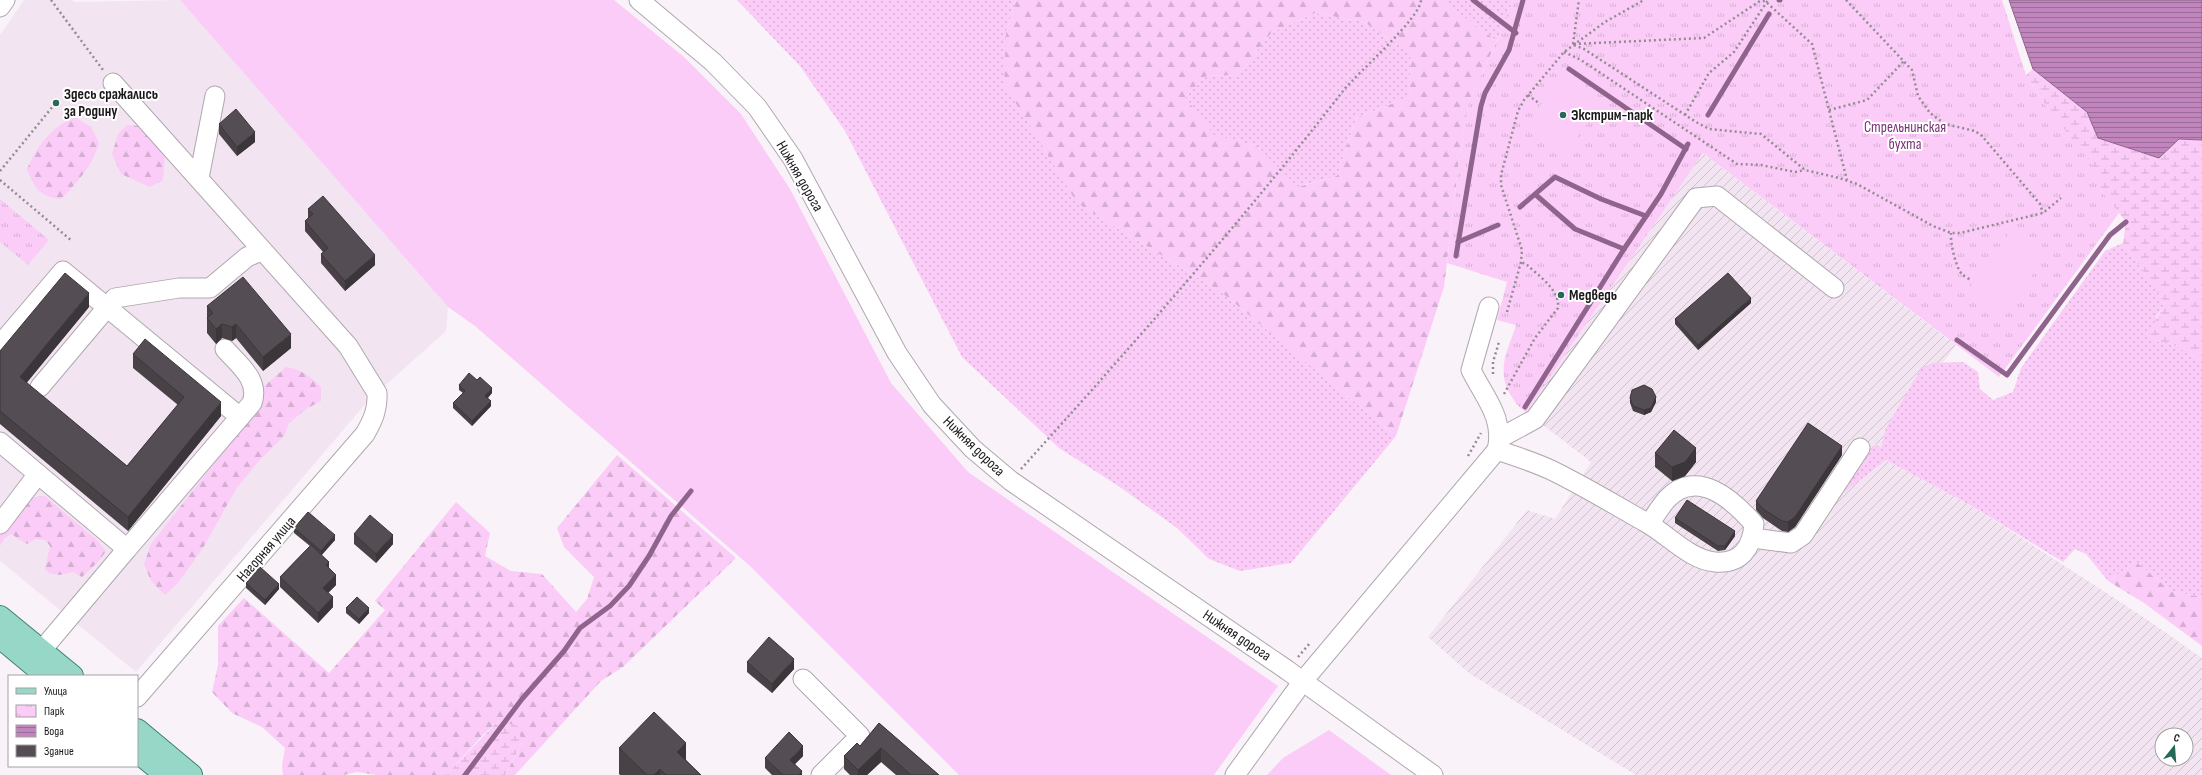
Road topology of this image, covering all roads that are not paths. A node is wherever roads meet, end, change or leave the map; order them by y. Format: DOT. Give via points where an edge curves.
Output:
graph roads {
  1 [pos="5,0"];
  2 [pos="639,0"];
  3 [pos="0,7"];
  4 [pos="113,83"];
  5 [pos="215,96"];
  6 [pos="199,178"];
  7 [pos="261,251"];
  8 [pos="1834,288"];
  9 [pos="1489,307"];
  10 [pos="108,308"];
  11 [pos="0,345"];
  12 [pos="225,349"];
  13 [pos="40,387"];
  14 [pos="240,417"];
  15 [pos="0,442"];
  16 [pos="1499,444"];
  17 [pos="1860,448"];
  18 [pos="38,474"];
  19 [pos="0,524"];
  20 [pos="1649,524"];
  21 [pos="1753,538"];
  22 [pos="127,549"];
  23 [pos="0,617"];
  24 [pos="0,637"];
  25 [pos="42,651"];
  26 [pos="46,675"];
  27 [pos="71,675"];
  28 [pos="803,679"];
  29 [pos="1303,681"];
  30 [pos="138,696"];
  31 [pos="138,731"];
  32 [pos="138,752"];
  33 [pos="166,775"];
  34 [pos="191,775"];
  35 [pos="821,775"];
  36 [pos="1234,775"];
  37 [pos="1433,775"];
  1 -- 3 [label="street"];
  2 -- 29 [label="street, Нижняя дорога" via="713,62 757,107 794,159 898,353 932,405 973,449 1010,481"];
  4 -- 6 [label="street"];
  5 -- 6 [label="street"];
  6 -- 7 [label="street"];
  7 -- 10 [label="street" via="247,257 210,288 180,288 115,298"];
  7 -- 30 [label="street, Нагорная улица" via="348,346 377,393 376,410 365,434"];
  8 -- 16 [label="street" via="1717,196 1696,198 1535,419"];
  9 -- 16 [label="street" via="1471,370 1499,423"];
  10 -- 11 [label="street" via="63,271"];
  10 -- 13 [label="street"];
  10 -- 14 [label="street"];
  12 -- 14 [label="street" via="251,379 254,388 252,403"];
  14 -- 22 [label="street"];
  15 -- 18 [label="street"];
  16 -- 20 [label="street"];
  16 -- 29 [label="street"];
  17 -- 21 [label="street" via="1803,534 1790,543"];
  18 -- 19 [label="street"];
  18 -- 22 [label="street"];
  20 -- 21 [label="street" via="1688,552 1713,562 1730,562 1742,555"];
  20 -- 21 [label="street" via="1668,498 1693,485 1709,487 1740,507 1754,524"];
  22 -- 25 [label="street"];
  23 -- 25 [label="main road"];
  24 -- 26 [label="main road"];
  25 -- 27 [label="main road"];
  28 -- 35 [label="street" via="860,736"];
  29 -- 36 [label="street"];
  29 -- 37 [label="street, Нижняя дорога"];
  31 -- 34 [label="main road"];
  32 -- 33 [label="main road"];
}
